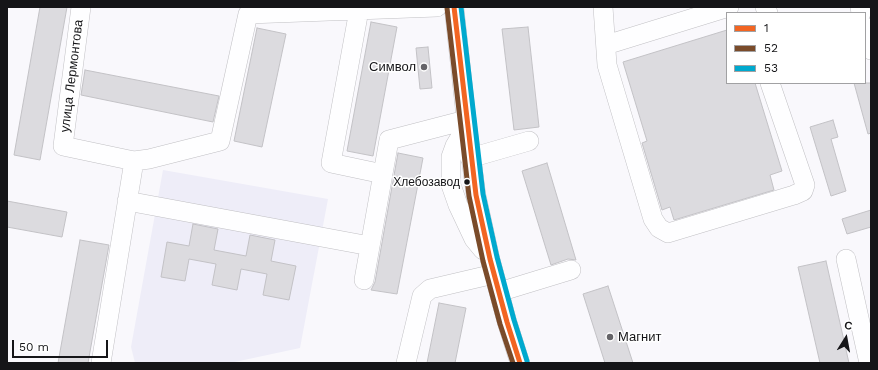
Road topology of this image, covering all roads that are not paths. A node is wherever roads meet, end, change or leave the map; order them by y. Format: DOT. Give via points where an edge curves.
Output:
graph roads {
  1 [pos="81,7"];
  2 [pos="604,7"];
  3 [pos="729,7"];
  4 [pos="454,8"];
  5 [pos="365,9"];
  6 [pos="866,31"];
  7 [pos="606,45"];
  8 [pos="871,50"];
  9 [pos="770,84"];
  10 [pos="466,123"];
  11 [pos="529,141"];
  12 [pos="470,158"];
  13 [pos="134,161"];
  14 [pos="383,174"];
  15 [pos="127,201"];
  16 [pos="370,246"];
  17 [pos="846,259"];
  18 [pos="492,267"];
  19 [pos="571,270"];
  20 [pos="364,280"];
  21 [pos="499,292"];
  22 [pos="101,363"];
  23 [pos="406,363"];
  24 [pos="520,363"];
  25 [pos="869,363"];
  1 -- 13 [label="street, улица Лермонтова" via="63,146"];
  2 -- 7 [label="street"];
  3 -- 7 [label="street"];
  4 -- 5 [label="street"];
  4 -- 10 [label="street"];
  5 -- 13 [label="street" via="248,14 220,141"];
  5 -- 14 [label="street" via="331,163"];
  6 -- 8 [label="street"];
  7 -- 9 [label="street" via="607,65 654,219 659,228 668,233 803,191 805,185"];
  10 -- 12 [label="street"];
  10 -- 14 [label="street" via="389,140"];
  10 -- 18 [label="street" via="451,157 451,185 474,239"];
  11 -- 12 [label="street"];
  12 -- 18 [label="street"];
  13 -- 15 [label="street"];
  14 -- 16 [label="street"];
  15 -- 16 [label="street"];
  15 -- 22 [label="street"];
  16 -- 20 [label="street"];
  17 -- 25 [label="street"];
  18 -- 21 [label="street"];
  18 -- 23 [label="street" via="430,289 422,296"];
  19 -- 21 [label="street"];
  21 -- 24 [label="street"];
}
